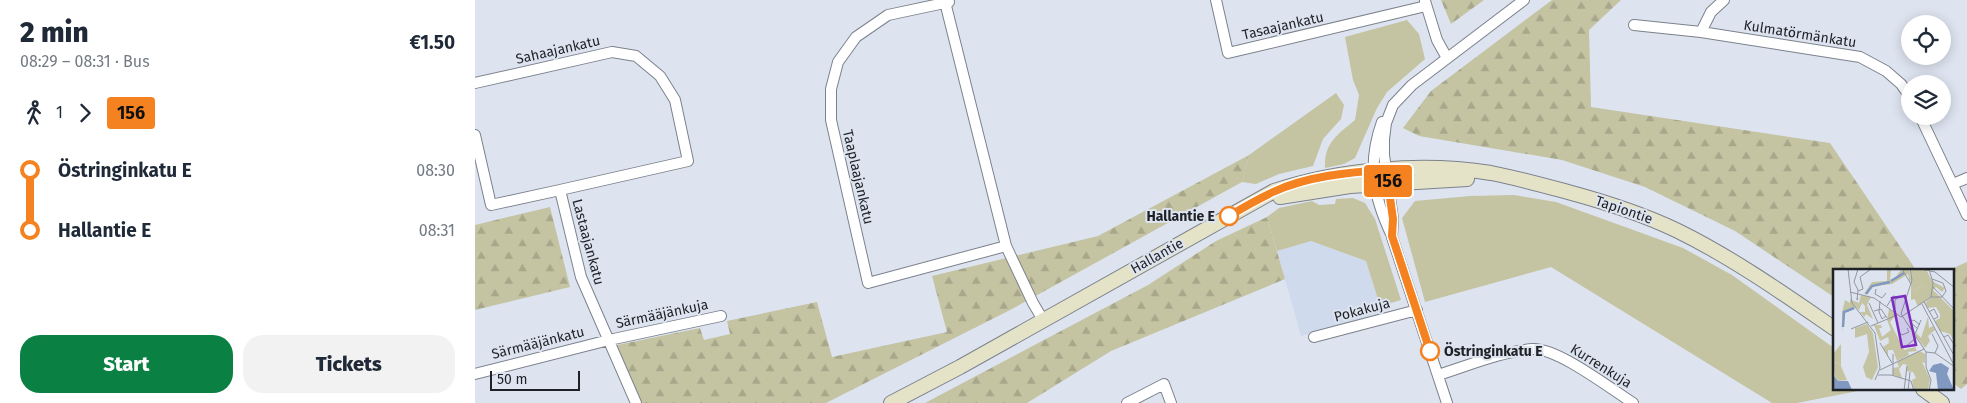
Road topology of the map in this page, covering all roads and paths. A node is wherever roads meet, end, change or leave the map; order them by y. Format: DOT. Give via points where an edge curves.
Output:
graph roads {
  1 [pos="1216,0"];
  2 [pos="1524,0"];
  3 [pos="1723,0"];
  4 [pos="1425,3"];
  5 [pos="1634,24"];
  6 [pos="1701,32"];
  7 [pos="1447,58"];
  8 [pos="475,83"];
  9 [pos="1901,84"];
  10 [pos="1925,125"];
  11 [pos="475,135"];
  12 [pos="1380,177"];
  13 [pos="1967,178"];
  14 [pos="1953,184"];
  15 [pos="560,190"];
  16 [pos="1967,215"];
  17 [pos="1006,246"];
  18 [pos="1417,310"];
  19 [pos="721,316"];
  20 [pos="1043,320"];
  21 [pos="1833,328"];
  22 [pos="1314,337"];
  23 [pos="609,340"];
  24 [pos="475,374"];
  25 [pos="1438,375"];
  26 [pos="1924,390"];
  27 [pos="636,403"];
  28 [pos="891,403"];
  29 [pos="1127,403"];
  30 [pos="1171,403"];
  31 [pos="1447,403"];
  32 [pos="1633,403"];
  33 [pos="1942,403"];
  1 -- 4 [label="street, Tasaajankatu" via="1229,53"];
  2 -- 7 [label="street"];
  3 -- 6 [label="street" via="1711,12"];
  4 -- 7 [label="street" via="1437,40"];
  5 -- 6 [label="street, Kulmatörmänkatu"];
  6 -- 9 [label="street, Kulmatörmänkatu" via="1860,57 1886,71"];
  7 -- 12 [label="street" via="1412,85 1393,105 1386,123"];
  8 -- 15 [label="street, Sahaajankatu" via="612,52 636,56 660,76 675,100 688,161"];
  10 -- 14 [label="street"];
  11 -- 15 [label="street, Lastaajankatu" via="491,205"];
  12 -- 18 [label="street" via="1379,203"];
  12 -- 20 [label="street, Hallantie" via="1292,194 1241,209"];
  12 -- 21 [label="street, Tapiontie" via="1530,182 1633,212 1677,230 1719,253"];
  13 -- 14 [label="street"];
  14 -- 16 [label="street"];
  15 -- 23 [label="street, Lastaajankatu" via="581,276"];
  17 -- 17 [label="street, Taaplaajankatu" via="947,2 888,15 857,37 839,62 831,89 831,120 868,283"];
  17 -- 20 [label="street, Taaplaajankatu"];
  18 -- 22 [label="street, Pokakuja"];
  18 -- 25 [label="street"];
  19 -- 23 [label="street, Särmääjänkuja"];
  20 -- 28 [label="street, Hallantie"];
  23 -- 24 [label="street, Särmääjänkatu"];
  23 -- 27 [label="street, Lastaajankatu"];
  25 -- 31 [label="street"];
  25 -- 32 [label="street, Kurrenkuja" via="1535,349 1556,354"];
  26 -- 33 [label="street"];
  29 -- 30 [label="street" via="1164,384"];
}
